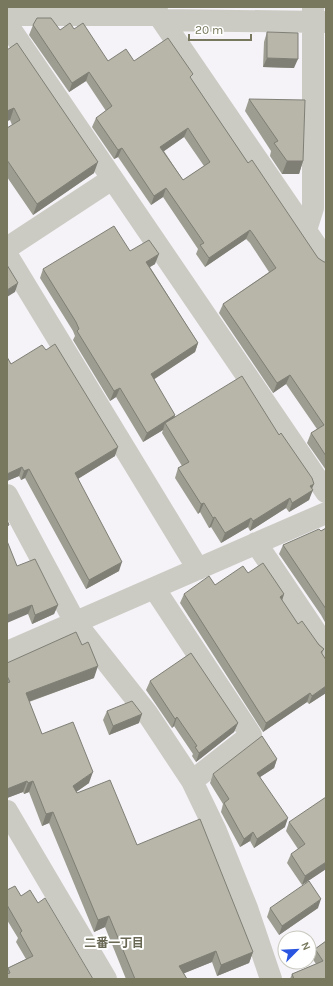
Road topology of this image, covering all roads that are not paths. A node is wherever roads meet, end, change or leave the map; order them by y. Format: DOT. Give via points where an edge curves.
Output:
graph roads {
  1 [pos="158,14"];
  2 [pos="7,15"];
  3 [pos="317,17"];
  4 [pos="7,24"];
  5 [pos="112,179"];
  6 [pos="306,230"];
  7 [pos="7,248"];
  8 [pos="7,255"];
  9 [pos="326,260"];
  10 [pos="326,492"];
  11 [pos="7,495"];
  12 [pos="326,512"];
  13 [pos="256,543"];
  14 [pos="198,569"];
  15 [pos="154,588"];
  16 [pos="75,622"];
  17 [pos="326,647"];
  18 [pos="7,652"];
  19 [pos="192,781"];
  20 [pos="7,811"];
  21 [pos="106,979"];
  22 [pos="271,979"];
  1 -- 2 [label="street"];
  1 -- 3 [label="street"];
  1 -- 6 [label="street"];
  3 -- 6 [label="street" via="314,208"];
  4 -- 5 [label="street"];
  5 -- 7 [label="street"];
  5 -- 10 [label="street"];
  6 -- 9 [label="street"];
  8 -- 14 [label="street"];
  11 -- 16 [label="street"];
  12 -- 13 [label="street"];
  13 -- 14 [label="street"];
  13 -- 17 [label="street"];
  14 -- 15 [label="street"];
  15 -- 16 [label="street"];
  15 -- 19 [label="street" via="251,735"];
  16 -- 18 [label="street"];
  16 -- 19 [label="street" via="146,713"];
  19 -- 22 [label="street" via="216,831 247,908"];
  20 -- 21 [label="street"];
}
